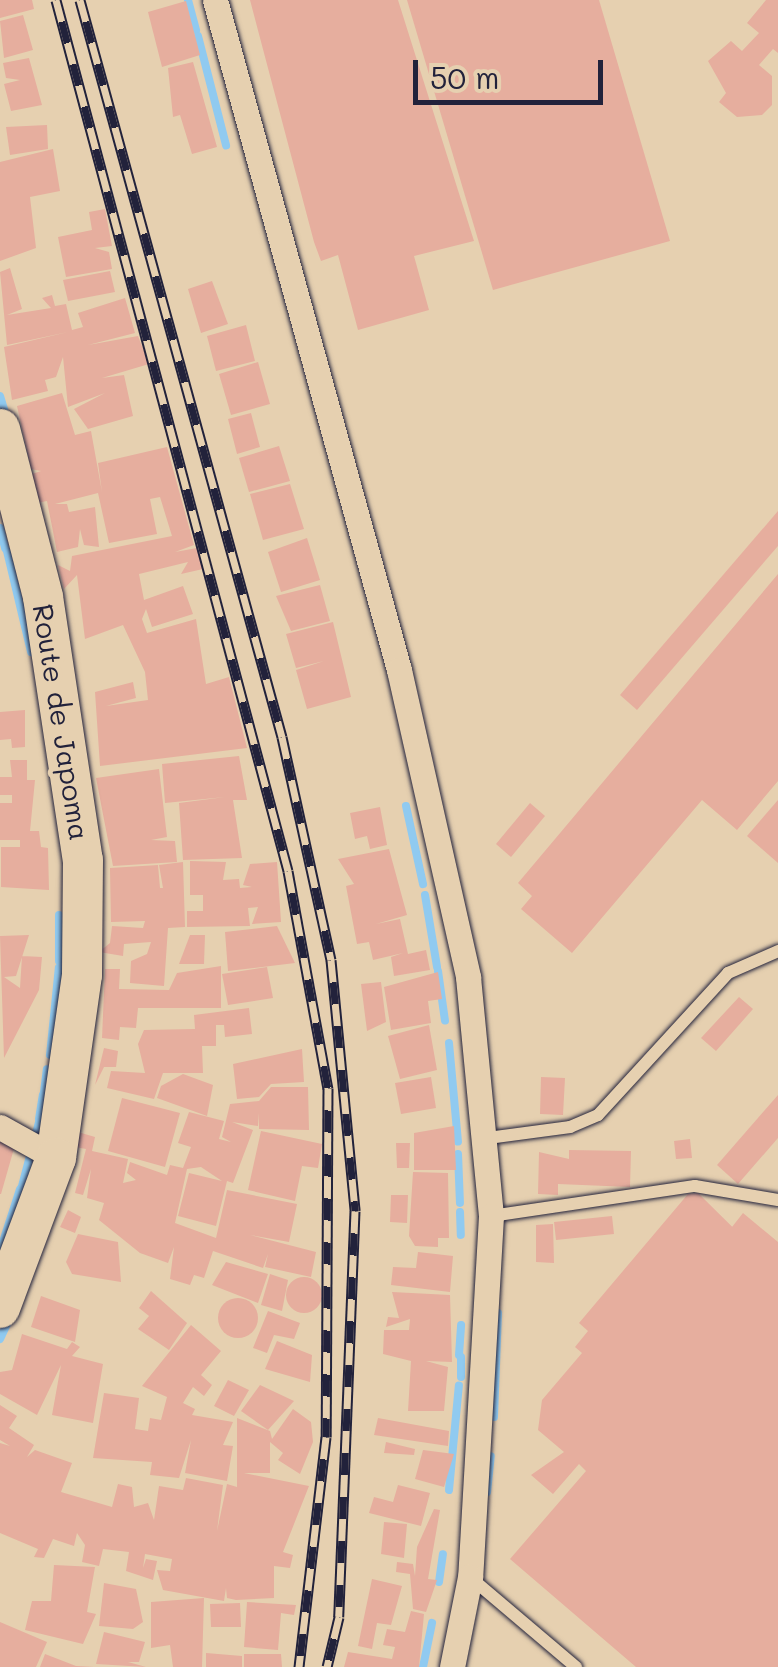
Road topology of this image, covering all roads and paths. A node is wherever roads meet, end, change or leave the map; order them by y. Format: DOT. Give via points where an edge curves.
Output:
graph roads {
  1 [pos="216,0"];
  2 [pos="0,429"];
  3 [pos="778,951"];
  4 [pos="0,1127"];
  5 [pos="488,1138"];
  6 [pos="56,1158"];
  7 [pos="778,1200"];
  8 [pos="491,1216"];
  9 [pos="0,1308"];
  10 [pos="470,1577"];
  11 [pos="452,1667"];
  12 [pos="576,1667"];
  1 -- 5 [label="street" via="435,814 468,978"];
  2 -- 6 [label="main road, Route de Japoma" via="43,597 84,860 82,975"];
  3 -- 5 [label="lane" via="728,973 598,1115 570,1127"];
  4 -- 6 [label="street"];
  5 -- 8 [label="street"];
  6 -- 9 [label="main road, Route de Japoma"];
  7 -- 8 [label="lane" via="695,1186"];
  8 -- 10 [label="street"];
  10 -- 11 [label="street"];
  10 -- 12 [label="lane"];
}
